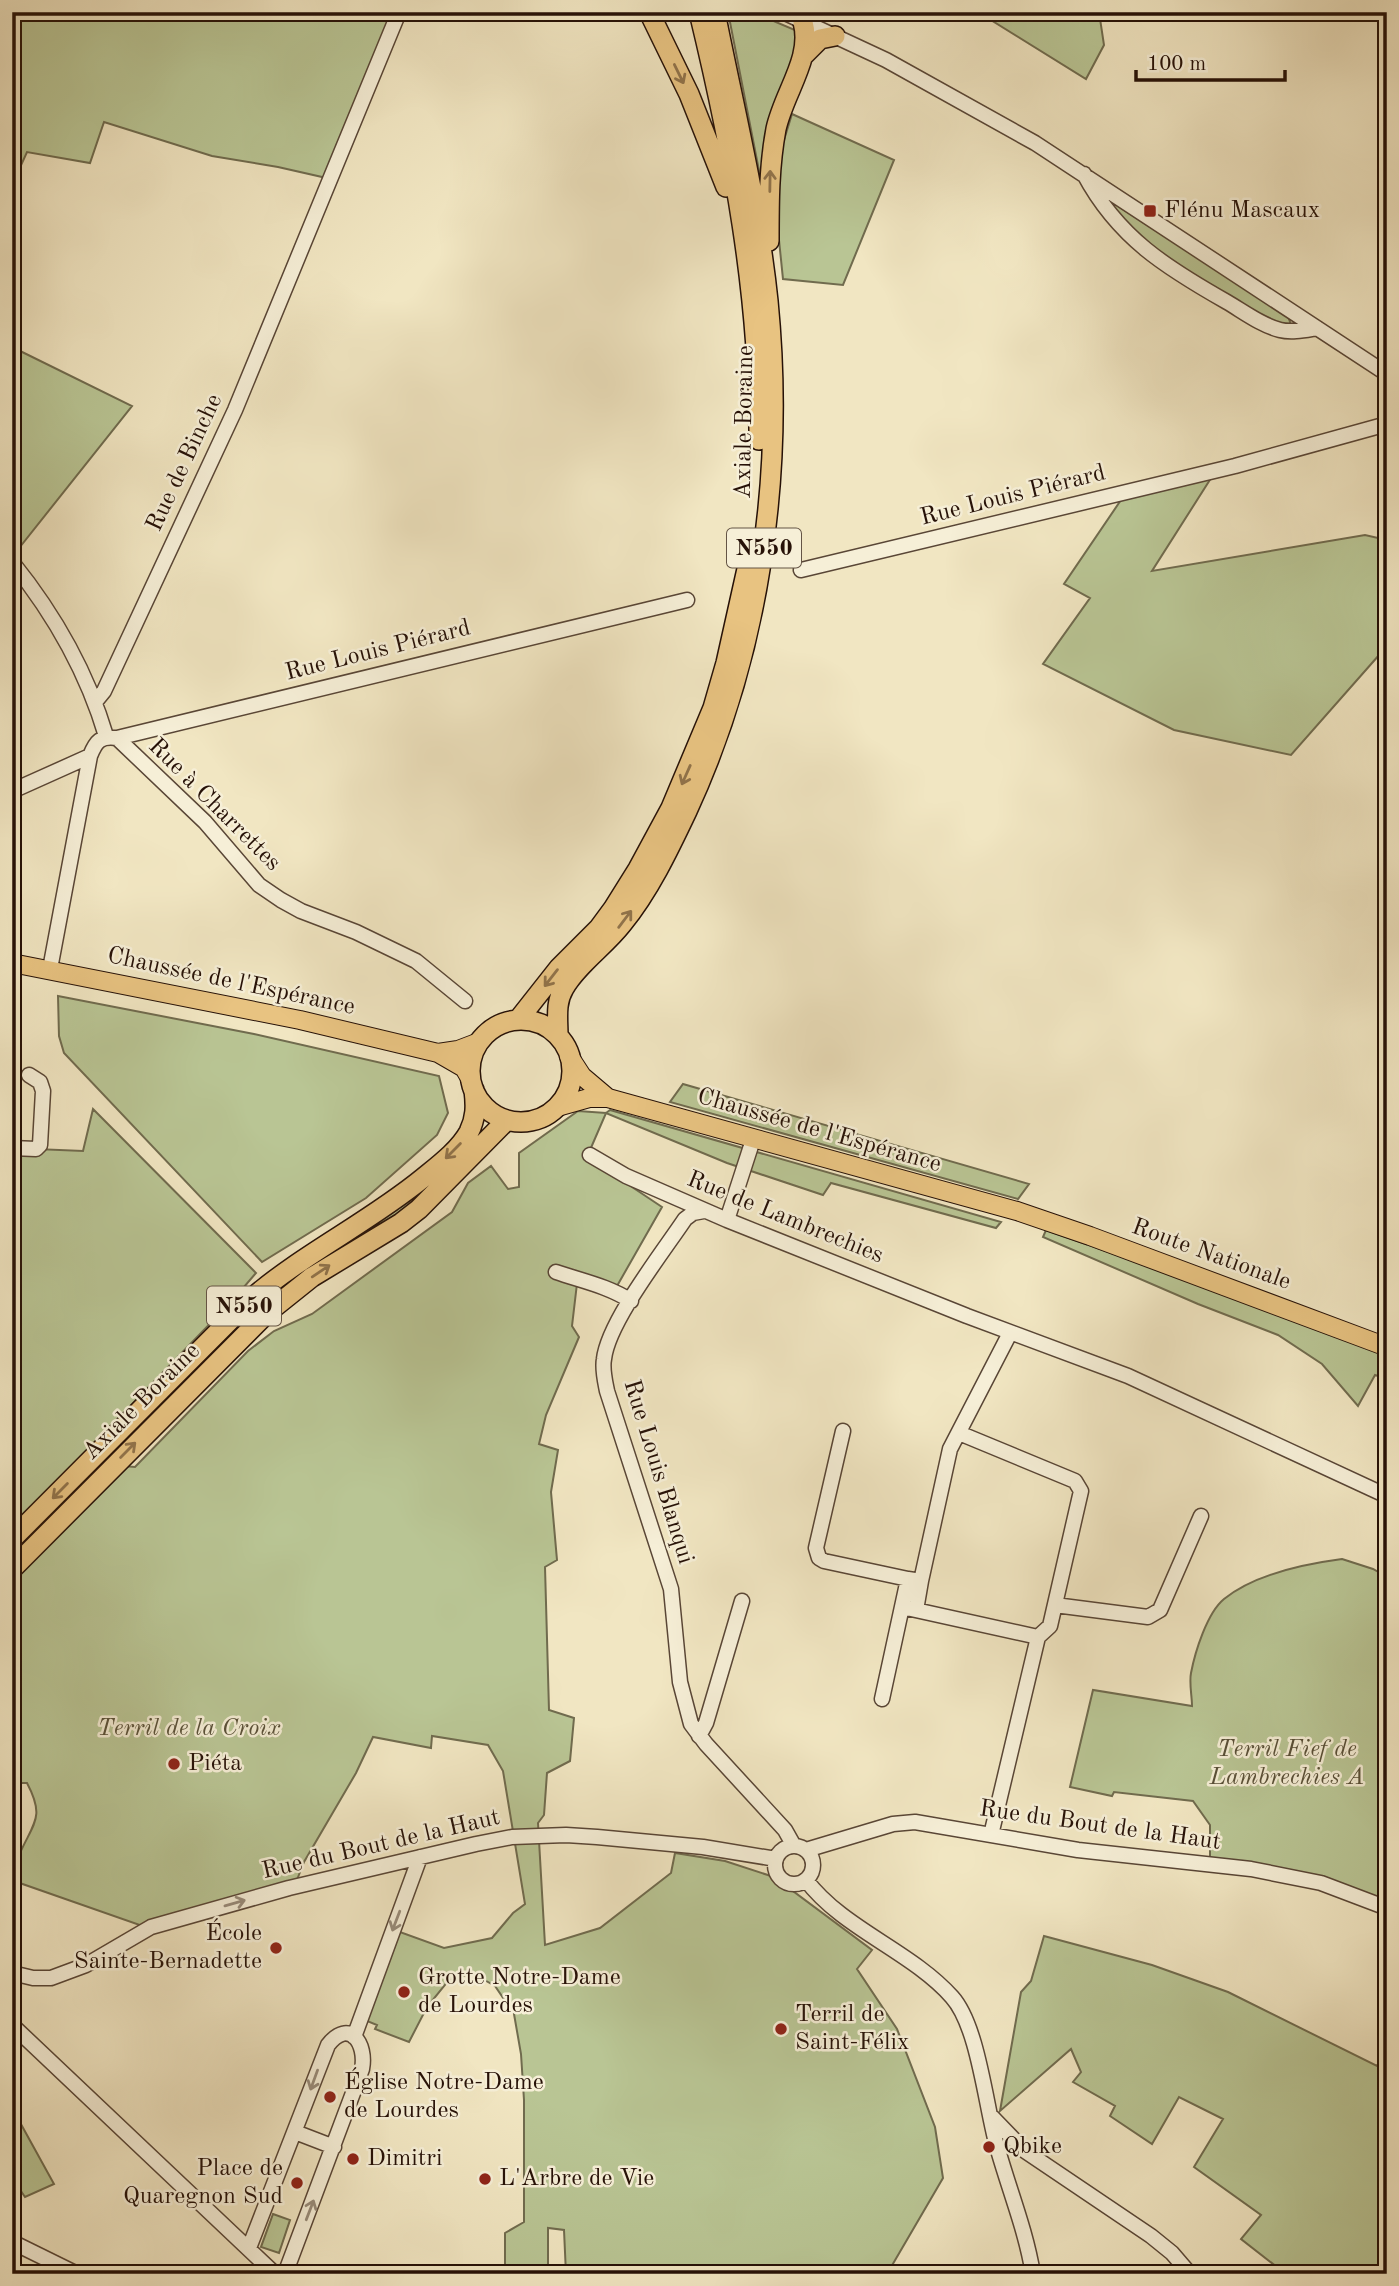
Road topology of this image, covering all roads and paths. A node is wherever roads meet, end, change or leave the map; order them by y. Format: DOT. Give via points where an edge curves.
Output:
graph roads {
  1 [pos="399,12"];
  2 [pos="649,12"];
  3 [pos="699,12"];
  4 [pos="715,12"];
  5 [pos="783,12"];
  6 [pos="803,22"];
  7 [pos="835,36"];
  8 [pos="804,55"];
  9 [pos="1084,173"];
  10 [pos="748,262"];
  11 [pos="768,298"];
  12 [pos="1317,328"];
  13 [pos="1387,374"];
  14 [pos="1387,424"];
  15 [pos="12,562"];
  16 [pos="802,570"];
  17 [pos="687,600"];
  18 [pos="96,704"];
  19 [pos="106,738"];
  20 [pos="90,756"];
  21 [pos="12,791"];
  22 [pos="12,963"];
  23 [pos="50,969"];
  24 [pos="465,1001"];
  25 [pos="518,1020"];
  26 [pos="558,1036"];
  27 [pos="479,1042"];
  28 [pos="439,1053"];
  29 [pos="569,1056"];
  30 [pos="29,1075"];
  31 [pos="472,1085"];
  32 [pos="608,1098"];
  33 [pos="557,1107"];
  34 [pos="507,1121"];
  35 [pos="752,1137"];
  36 [pos="12,1148"];
  37 [pos="590,1155"];
  38 [pos="704,1211"];
  39 [pos="1017,1211"];
  40 [pos="727,1220"];
  41 [pos="556,1272"];
  42 [pos="631,1301"];
  43 [pos="1010,1333"];
  44 [pos="1387,1347"];
  45 [pos="843,1431"];
  46 [pos="959,1433"];
  47 [pos="1387,1496"];
  48 [pos="1201,1516"];
  49 [pos="12,1539"];
  50 [pos="12,1569"];
  51 [pos="914,1580"];
  52 [pos="742,1601"];
  53 [pos="1055,1605"];
  54 [pos="909,1609"];
  55 [pos="1038,1637"];
  56 [pos="882,1699"];
  57 [pos="699,1736"];
  58 [pos="991,1835"];
  59 [pos="800,1848"];
  60 [pos="420,1857"];
  61 [pos="776,1859"];
  62 [pos="806,1880"];
  63 [pos="1387,1908"];
  64 [pos="12,1973"];
  65 [pos="12,2025"];
  66 [pos="354,2036"];
  67 [pos="990,2115"];
  68 [pos="295,2132"];
  69 [pos="334,2147"];
  70 [pos="12,2242"];
  71 [pos="249,2248"];
  72 [pos="52,2268"];
  73 [pos="77,2274"];
  74 [pos="275,2274"];
  75 [pos="285,2274"];
  76 [pos="1033,2274"];
  77 [pos="1190,2274"];
  1 -- 18 [label="street, Rue de Binche" via="230,422"];
  2 -- 10 [label="highway, one-way" via="711,144"];
  3 -- 10 [label="highway, Axiale Boraine / N550" via="729,146"];
  4 -- 11 [label="highway, Axiale Boraine / N550" via="754,203"];
  5 -- 6 [label="street"];
  6 -- 7 [label="street"];
  6 -- 8 [label="highway"];
  7 -- 8 [label="highway" via="820,39"];
  7 -- 9 [label="street" via="952,96"];
  11 -- 8 [label="highway, one-way" via="770,166 781,111"];
  9 -- 12 [label="street"];
  9 -- 12 [label="street" via="1101,205 1175,273 1268,326 1290,332"];
  10 -- 25 [label="highway, Axiale Boraine / N550, one-way" via="759,380 758,495 744,587 713,708 671,808 626,889"];
  26 -- 11 [label="highway, Axiale Boraine / N550, one-way" via="557,1006 564,988 642,895 687,810 729,704 756,594 769,505 773,392"];
  12 -- 13 [label="street"];
  14 -- 16 [label="street, Rue Louis Piérard" via="1235,466"];
  15 -- 18 [label="street" via="61,631"];
  17 -- 19 [label="street, Rue Louis Piérard"];
  18 -- 19 [label="street" via="94,716"];
  19 -- 20 [label="street"];
  19 -- 24 [label="street, Rue à Charrettes" via="205,822 259,885 301,911 416,961"];
  20 -- 21 [label="street"];
  20 -- 23 [label="street"];
  22 -- 23 [label="main road, Chaussée de l'Espérance"];
  23 -- 28 [label="main road, Chaussée de l'Espérance"];
  25 -- 26 [label="highway" via="541,1024"];
  25 -- 27 [label="highway, N550" via="497,1026"];
  26 -- 29 [label="highway"];
  27 -- 28 [label="main road"];
  27 -- 31 [label="highway, N550" via="472,1058"];
  28 -- 31 [label="main road" via="464,1068"];
  29 -- 32 [label="main road" via="582,1076"];
  29 -- 33 [label="highway" via="570,1086"];
  30 -- 36 [label="street" via="40,1082 43,1091 40,1145 36,1149"];
  31 -- 34 [label="highway" via="486,1108"];
  31 -- 49 [label="highway, Axiale Boraine / N550, one-way" via="477,1107 461,1144 394,1202 298,1262 259,1293"];
  32 -- 33 [label="main road" via="589,1097"];
  32 -- 35 [label="main road, Chaussée de l'Espérance"];
  33 -- 34 [label="highway" via="536,1120"];
  50 -- 34 [label="highway, Axiale Boraine / N550, one-way" via="267,1313 312,1277 419,1209"];
  35 -- 39 [label="main road, Chaussée de l'Espérance"];
  35 -- 40 [label="street"];
  37 -- 38 [label="street, Rue de Lambrechies"];
  38 -- 40 [label="street, Rue de Lambrechies"];
  38 -- 42 [label="street, Rue Louis Blanqui" via="685,1219"];
  39 -- 44 [label="main road, Route Nationale"];
  40 -- 43 [label="street, Rue de Lambrechies"];
  41 -- 42 [label="street"];
  42 -- 57 [label="street, Rue Louis Blanqui" via="603,1360 607,1391 671,1589 680,1682 691,1724"];
  43 -- 46 [label="street"];
  43 -- 47 [label="street, Rue de Lambrechies" via="1128,1376"];
  45 -- 51 [label="street" via="817,1554 824,1561"];
  46 -- 51 [label="street" via="950,1449"];
  46 -- 53 [label="street" via="1079,1485"];
  48 -- 53 [label="street" via="1160,1610 1148,1617"];
  51 -- 54 [label="street"];
  52 -- 57 [label="street"];
  53 -- 55 [label="street" via="1050,1626"];
  54 -- 55 [label="street"];
  54 -- 56 [label="street"];
  55 -- 58 [label="street"];
  57 -- 59 [label="street, Rue Louis Blanqui"];
  58 -- 59 [label="street, Rue du Bout de la Haut" via="915,1822"];
  58 -- 63 [label="street, Rue du Bout de la Haut" via="1272,1873 1321,1883"];
  59 -- 61 [label="street" via="782,1850"];
  59 -- 62 [label="street" via="814,1865"];
  60 -- 61 [label="street, Rue du Bout de la Haut" via="512,1837 541,1836 703,1847"];
  64 -- 60 [label="street, Rue du Bout de la Haut, one-way" via="51,1978 151,1927"];
  60 -- 66 [label="street, one-way"];
  61 -- 62 [label="street" via="779,1875 786,1882"];
  62 -- 67 [label="street" via="823,1899 928,1974 960,2007"];
  65 -- 71 [label="street"];
  66 -- 68 [label="street, one-way" via="341,2035 328,2045"];
  66 -- 69 [label="street" via="362,2045 364,2059"];
  67 -- 76 [label="street"];
  67 -- 77 [label="street" via="1017,2144 1151,2236"];
  68 -- 69 [label="street"];
  68 -- 71 [label="street"];
  75 -- 69 [label="street, one-way"];
  70 -- 72 [label="street"];
  71 -- 74 [label="street"];
  72 -- 73 [label="street"];
}
